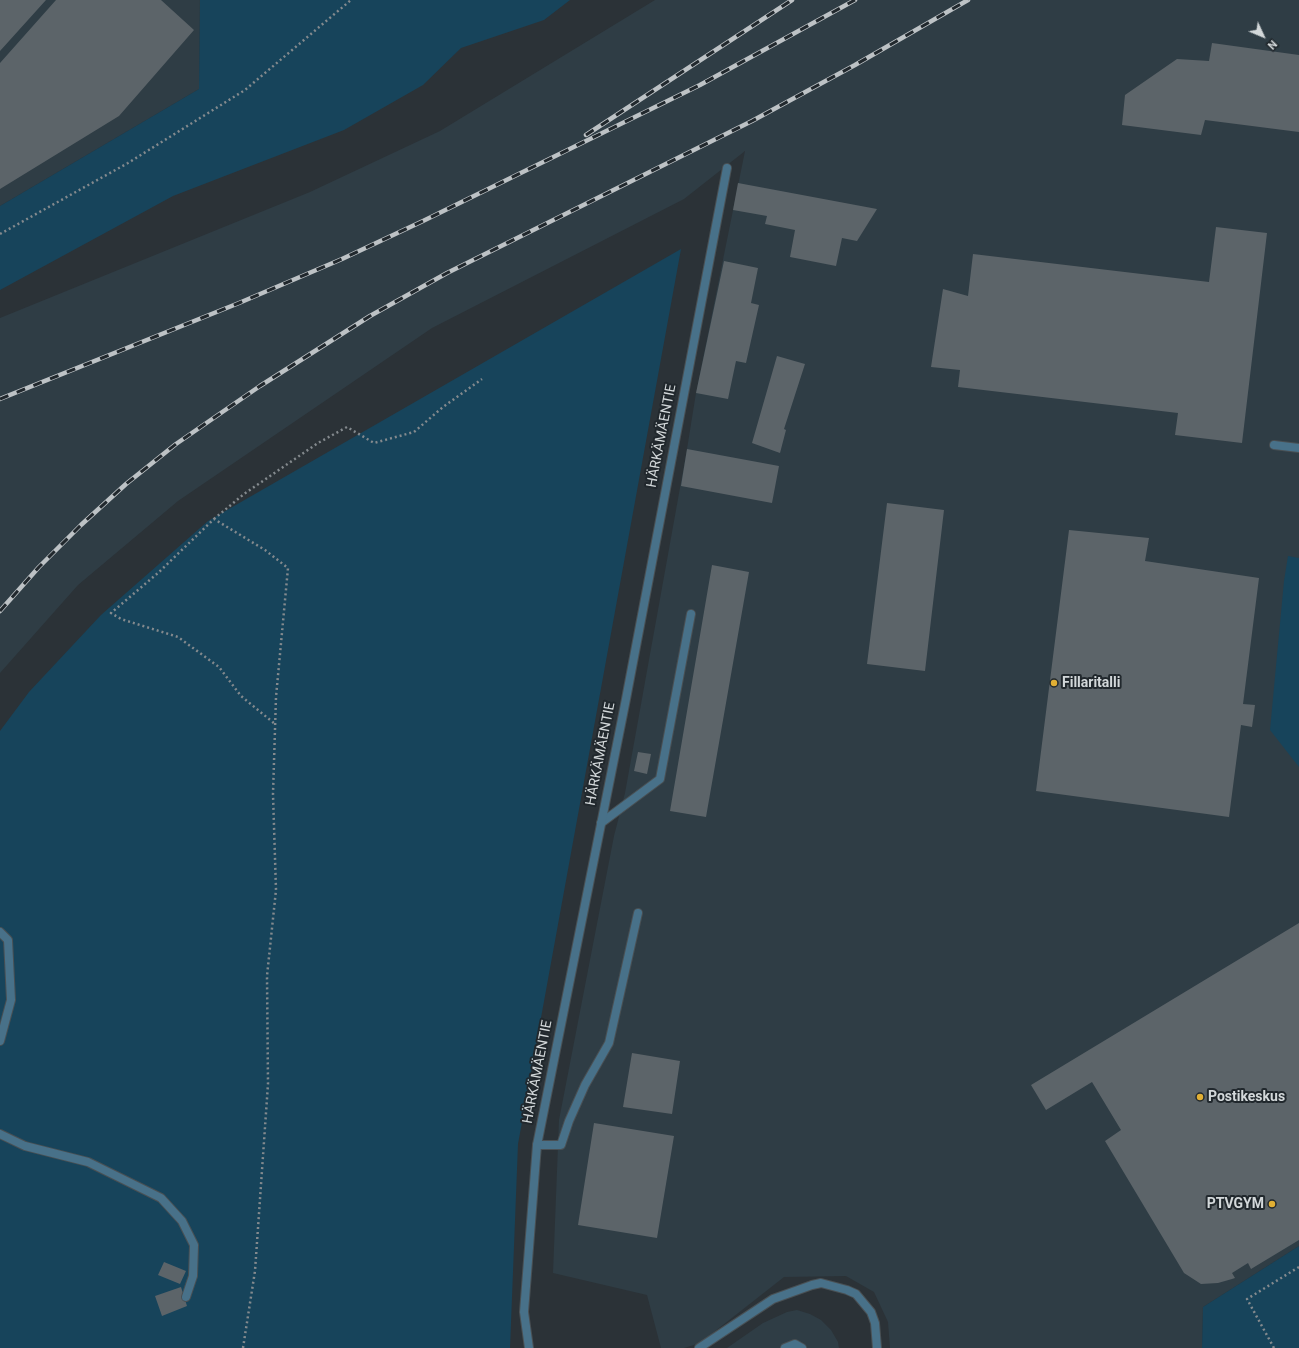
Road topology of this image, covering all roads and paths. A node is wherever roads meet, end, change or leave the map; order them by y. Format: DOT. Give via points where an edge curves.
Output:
graph roads {
  1 [pos="349,0"];
  2 [pos="727,168"];
  3 [pos="0,234"];
  4 [pos="482,379"];
  5 [pos="1274,445"];
  6 [pos="1299,448"];
  7 [pos="214,518"];
  8 [pos="691,614"];
  9 [pos="275,724"];
  10 [pos="600,823"];
  11 [pos="638,913"];
  12 [pos="0,932"];
  13 [pos="0,1041"];
  14 [pos="0,1134"];
  15 [pos="537,1145"];
  16 [pos="1299,1267"];
  17 [pos="186,1297"];
  18 [pos="243,1348"];
  19 [pos="528,1348"];
  20 [pos="699,1348"];
  21 [pos="785,1348"];
  22 [pos="802,1348"];
  23 [pos="877,1348"];
  24 [pos="1274,1348"];
  1 -- 3 [label="path" via="245,90 128,163"];
  2 -- 10 [label="street, HÄRKÄMÄENTIE"];
  4 -- 7 [label="path" via="414,432 374,443 347,427 305,452"];
  5 -- 6 [label="street"];
  7 -- 9 [label="path" via="265,550 288,568"];
  7 -- 9 [label="path" via="158,574 111,613 120,619 178,637 219,667 240,696"];
  8 -- 10 [label="street" via="660,779"];
  9 -- 18 [label="path" via="273,794 276,890 267,976 268,1084 255,1271"];
  10 -- 15 [label="street, HÄRKÄMÄENTIE"];
  11 -- 15 [label="street" via="609,1043 585,1084 561,1145"];
  12 -- 13 [label="street" via="8,940 11,1000"];
  14 -- 17 [label="street" via="25,1146 88,1162 160,1198 182,1221 194,1245 193,1276"];
  15 -- 19 [label="street, HÄRKÄMÄENTIE" via="524,1312"];
  16 -- 24 [label="path" via="1247,1299"];
  20 -- 23 [label="street" via="773,1299 821,1283 856,1294 871,1312 875,1323"];
  21 -- 22 [label="street" via="796,1344"];
}
